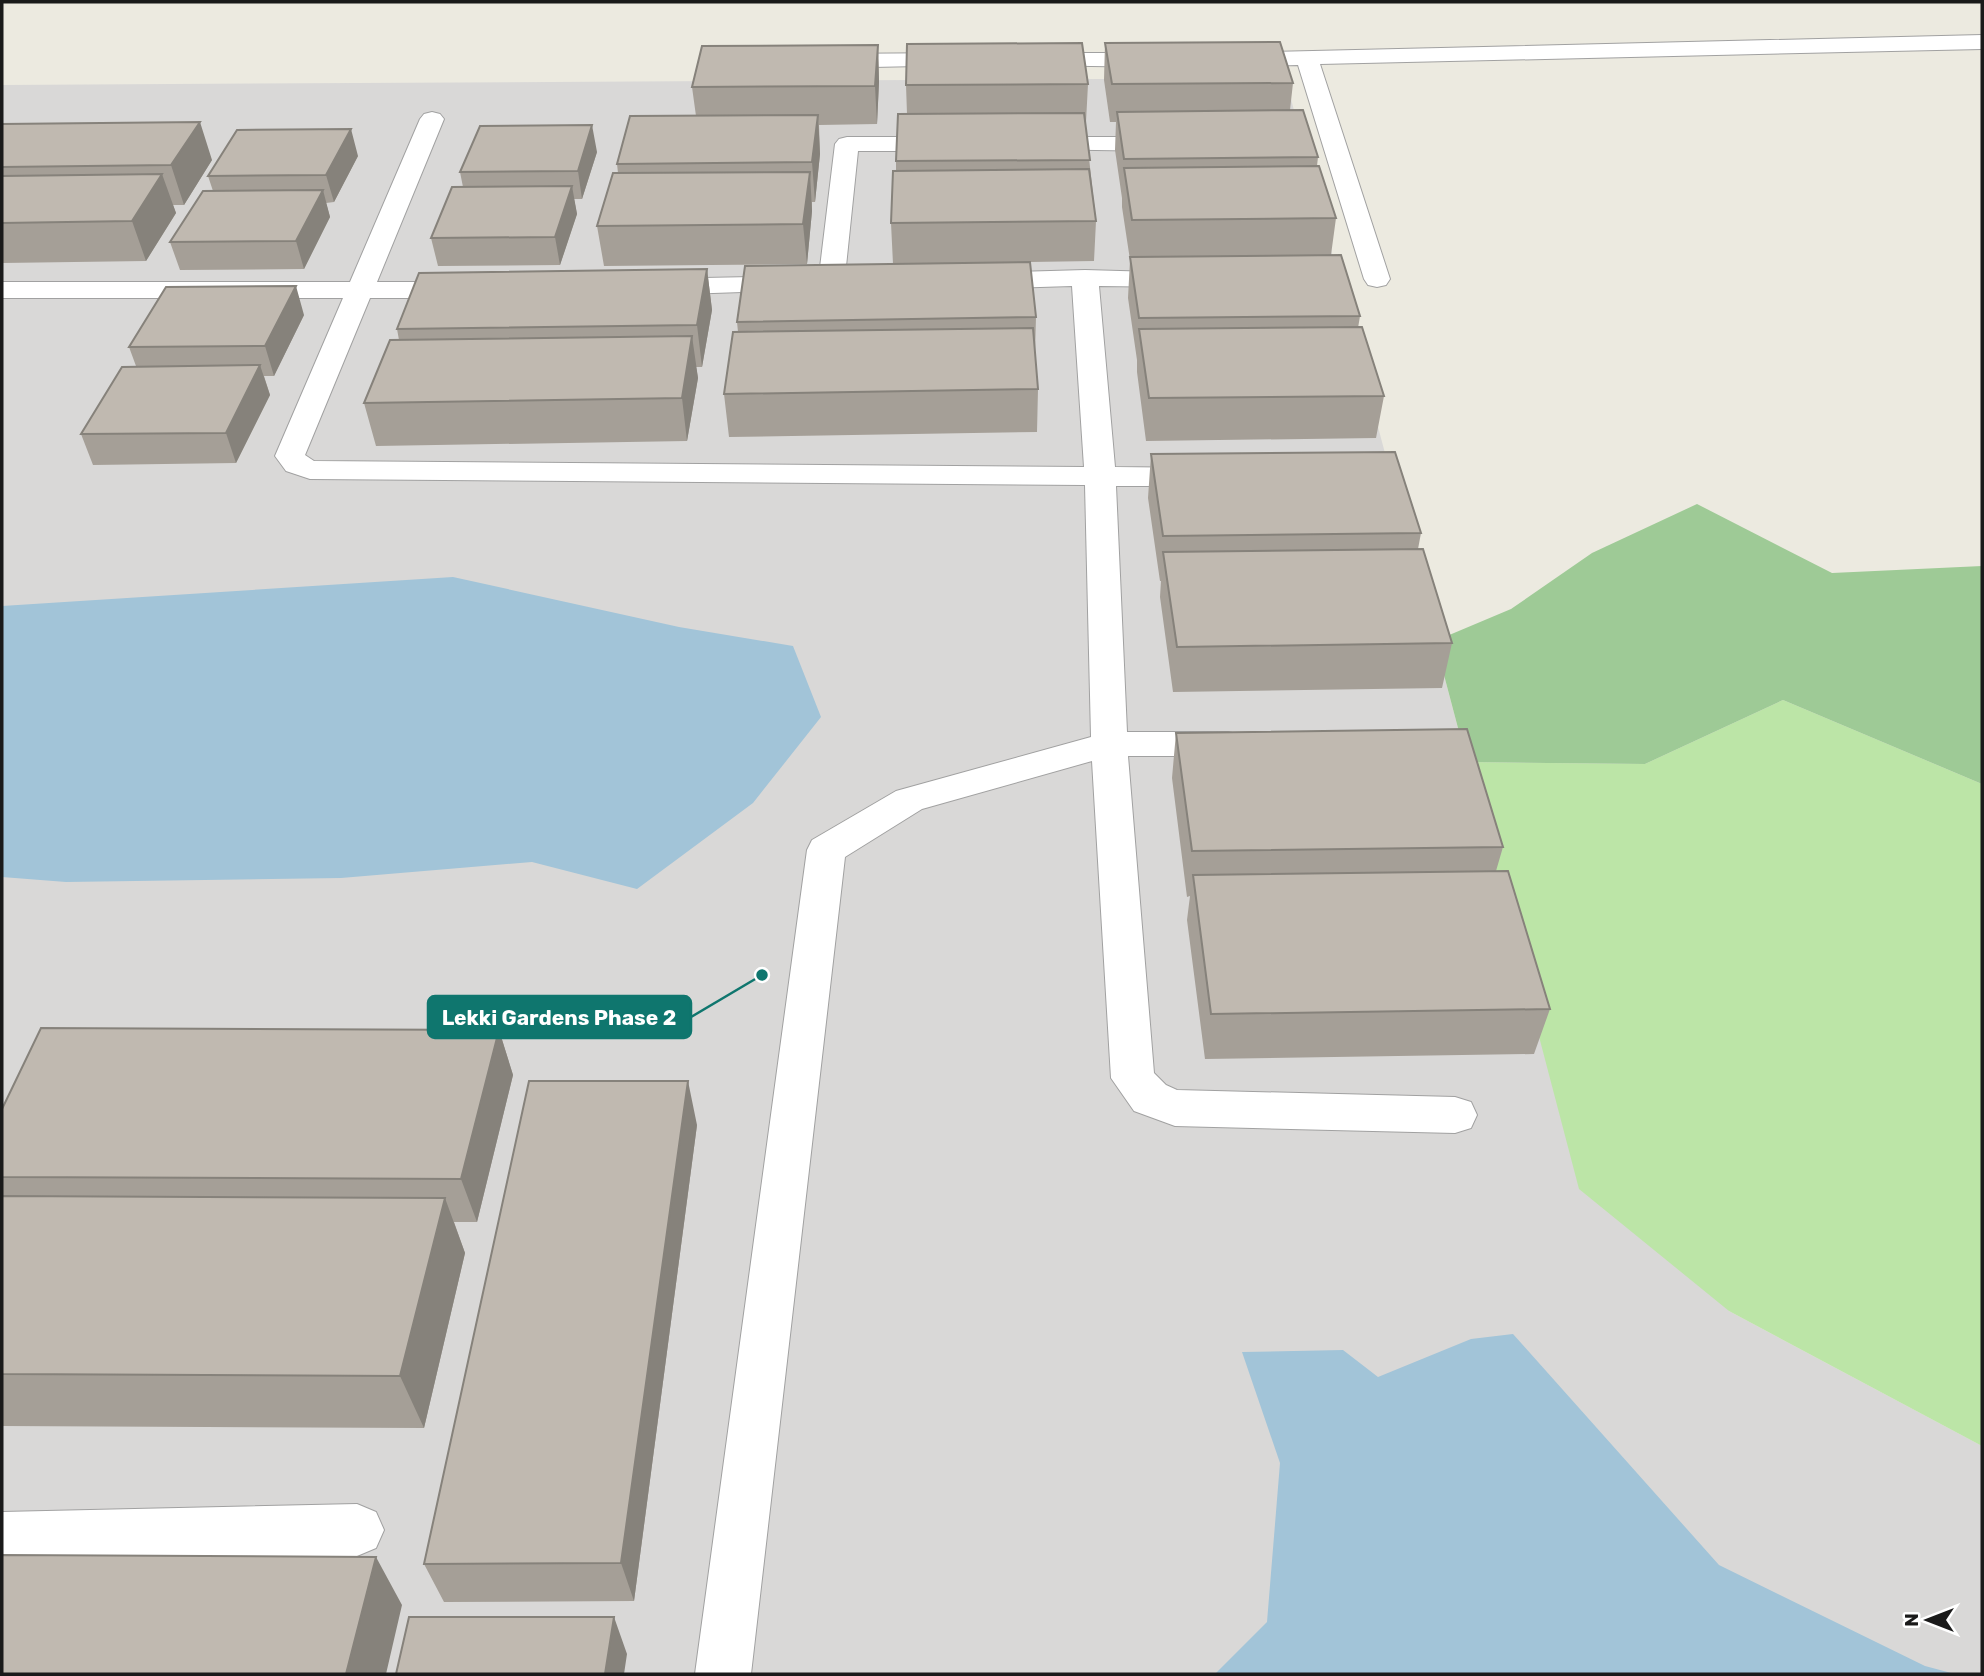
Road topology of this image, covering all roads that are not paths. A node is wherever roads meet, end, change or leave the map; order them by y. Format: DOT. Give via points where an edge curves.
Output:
graph roads {
  1 [pos="1982,42"];
  2 [pos="1307,59"];
  3 [pos="974,60"];
  4 [pos="1015,60"];
  5 [pos="1182,60"];
  6 [pos="1210,60"];
  7 [pos="821,61"];
  8 [pos="432,119"];
  9 [pos="819,144"];
  10 [pos="847,144"];
  11 [pos="971,144"];
  12 [pos="1012,144"];
  13 [pos="1164,144"];
  14 [pos="1085,278"];
  15 [pos="1210,279"];
  16 [pos="1377,279"];
  17 [pos="952,281"];
  18 [pos="885,283"];
  19 [pos="831,284"];
  20 [pos="623,287"];
  21 [pos="2,290"];
  22 [pos="484,290"];
  23 [pos="360,292"];
  24 [pos="1100,477"];
  25 [pos="1237,477"];
  26 [pos="1260,743"];
  27 [pos="1109,744"];
  28 [pos="1455,1115"];
  29 [pos="357,1530"];
  30 [pos="2,1538"];
  31 [pos="723,1674"];
  1 -- 2 [label="street"];
  2 -- 6 [label="street"];
  2 -- 16 [label="street"];
  3 -- 7 [label="street"];
  4 -- 5 [label="street"];
  8 -- 23 [label="street"];
  9 -- 10 [label="street"];
  10 -- 11 [label="street"];
  10 -- 19 [label="street"];
  12 -- 13 [label="street"];
  14 -- 15 [label="street"];
  14 -- 17 [label="street"];
  14 -- 24 [label="street"];
  18 -- 19 [label="street"];
  19 -- 20 [label="street"];
  21 -- 23 [label="street"];
  22 -- 23 [label="street"];
  23 -- 24 [label="street" via="290,456 310,470"];
  24 -- 25 [label="street"];
  24 -- 27 [label="street"];
  26 -- 27 [label="street"];
  27 -- 28 [label="street" via="1133,1077 1150,1098 1175,1108"];
  27 -- 31 [label="street" via="909,800 826,850"];
  29 -- 30 [label="street"];
}
